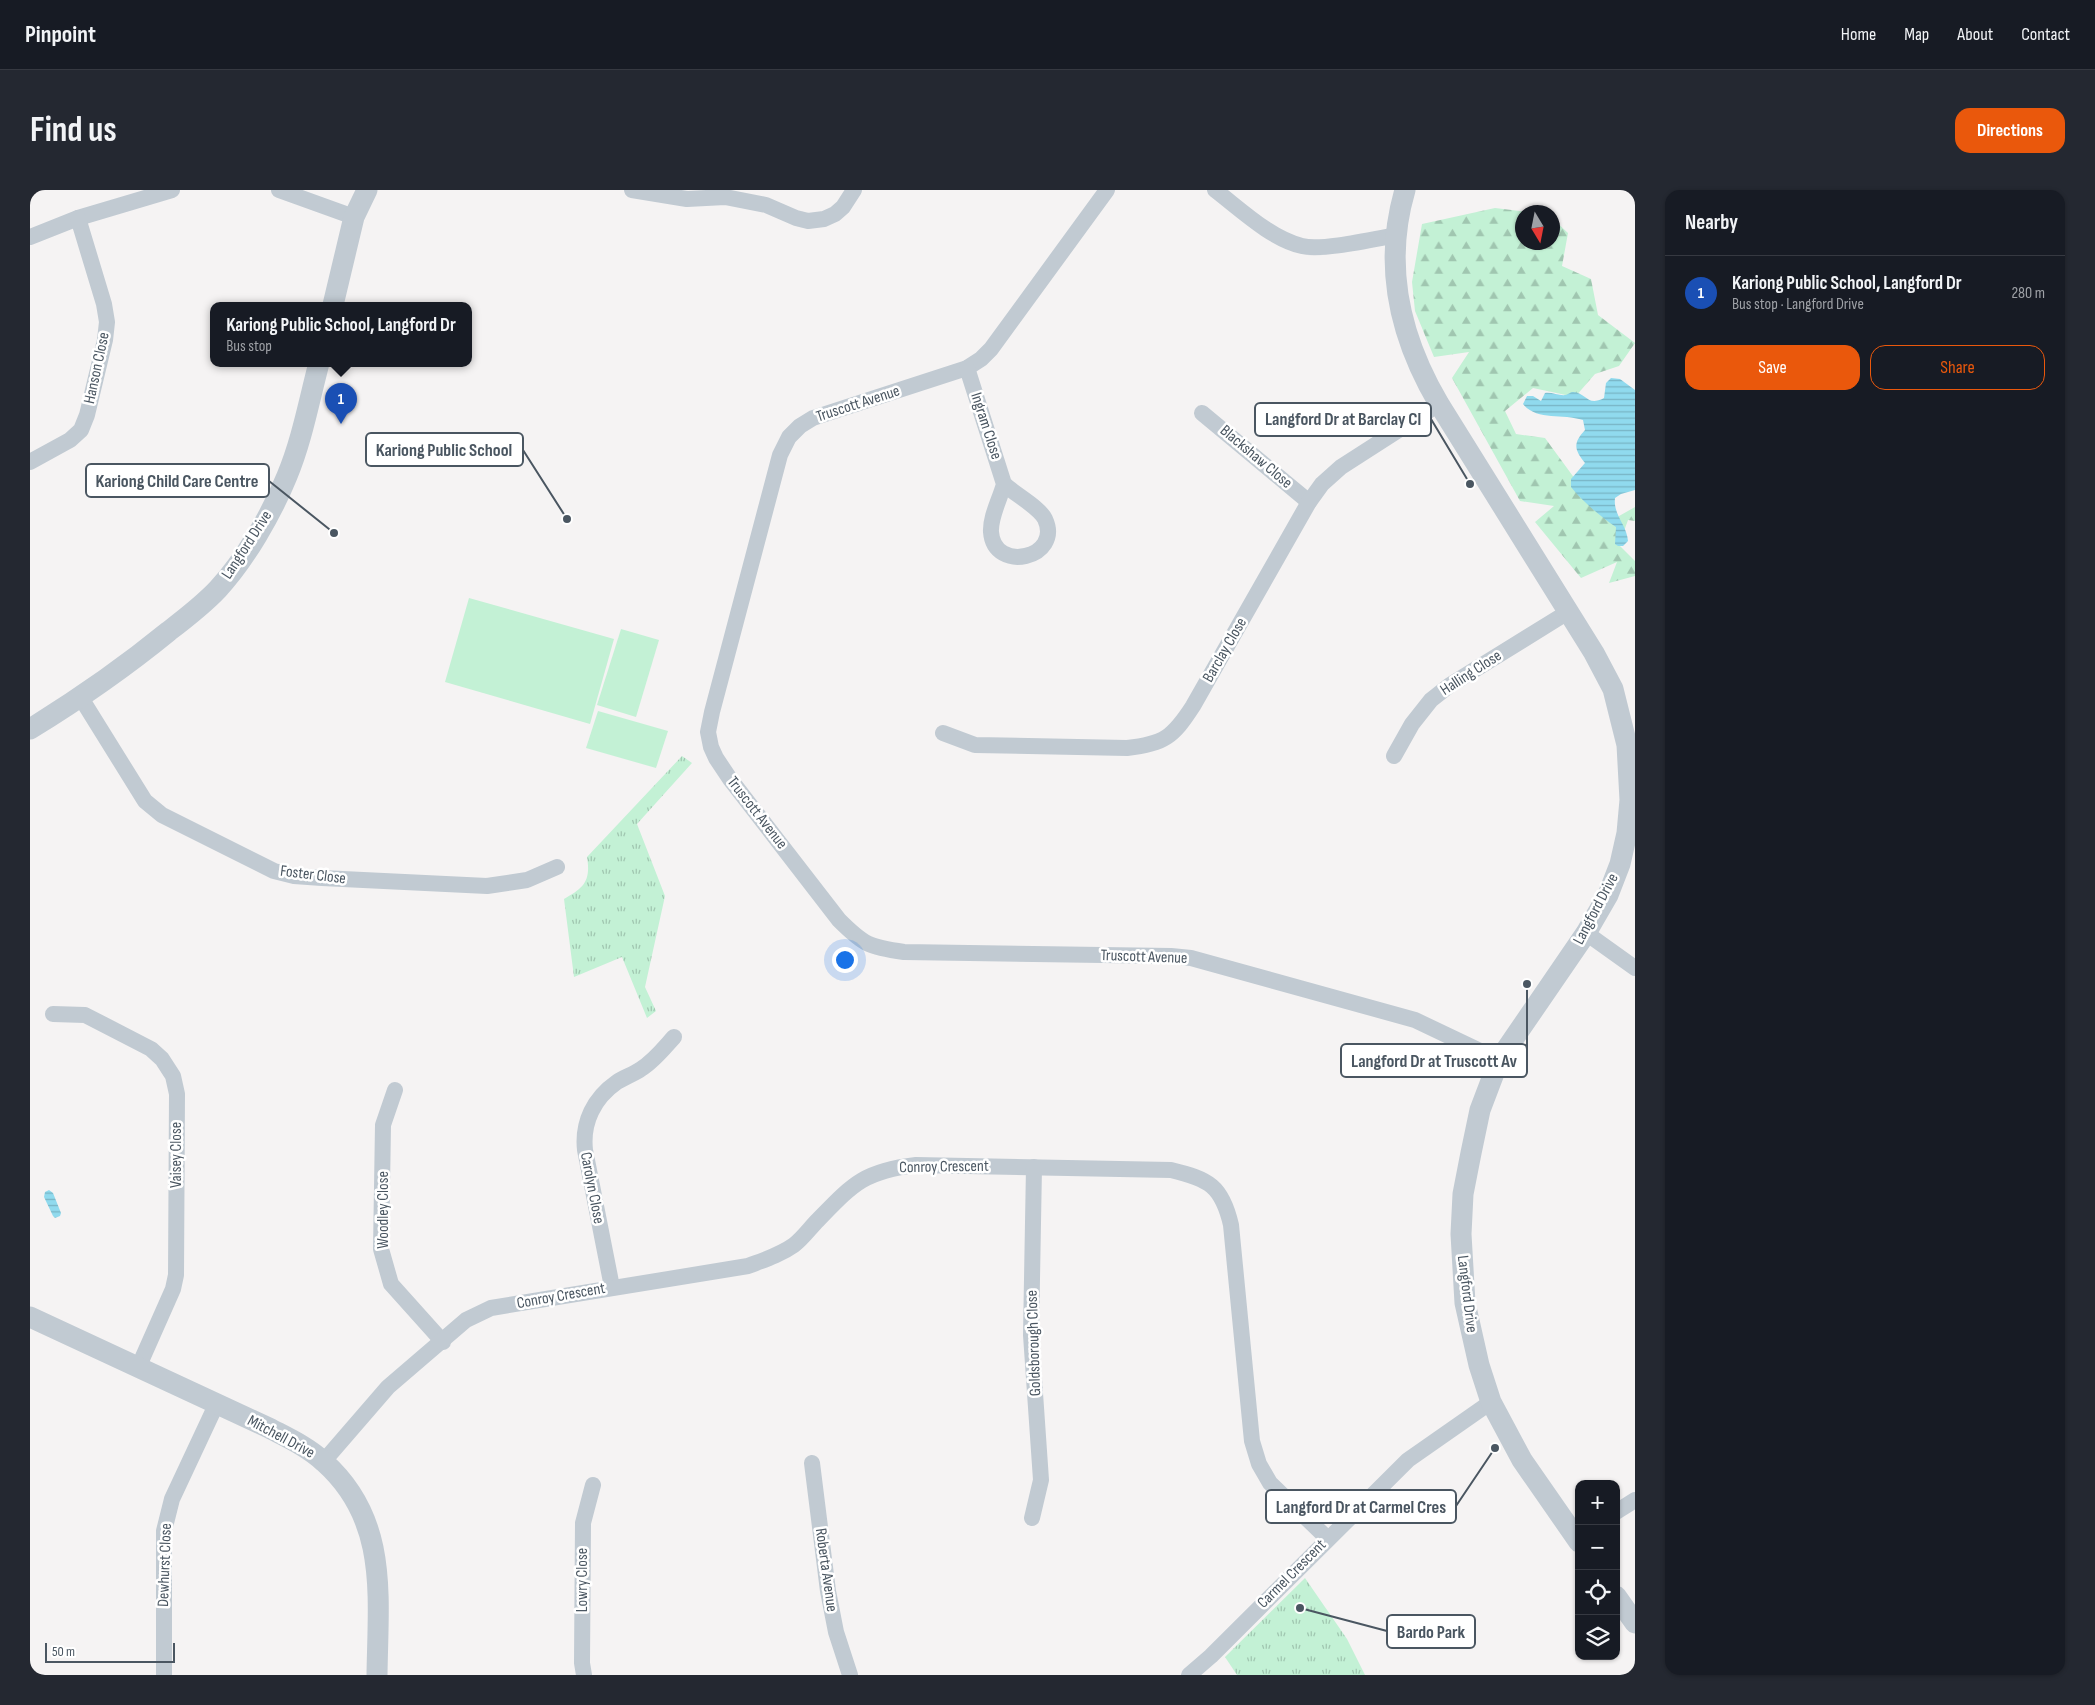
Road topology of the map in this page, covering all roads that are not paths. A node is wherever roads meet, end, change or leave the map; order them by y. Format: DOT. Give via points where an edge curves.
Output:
graph roads {
  1 [pos="172,190"];
  2 [pos="279,190"];
  3 [pos="367,190"];
  4 [pos="632,190"];
  5 [pos="854,190"];
  6 [pos="1107,190"];
  7 [pos="1215,190"];
  8 [pos="1405,190"];
  9 [pos="354,217"];
  10 [pos="78,218"];
  11 [pos="1397,235"];
  12 [pos="30,237"];
  13 [pos="334,302"];
  14 [pos="318,367"];
  15 [pos="967,368"];
  16 [pos="1439,404"];
  17 [pos="1202,413"];
  18 [pos="30,462"];
  19 [pos="1004,484"];
  20 [pos="1309,502"];
  21 [pos="1568,612"];
  22 [pos="81,698"];
  23 [pos="30,729"];
  24 [pos="943,733"];
  25 [pos="1394,756"];
  26 [pos="557,867"];
  27 [pos="1586,933"];
  28 [pos="1635,968"];
  29 [pos="53,1014"];
  30 [pos="674,1037"];
  31 [pos="1499,1060"];
  32 [pos="395,1090"];
  33 [pos="1034,1167"];
  34 [pos="612,1287"];
  35 [pos="30,1317"];
  36 [pos="443,1342"];
  37 [pos="138,1368"];
  38 [pos="1491,1402"];
  39 [pos="216,1405"];
  40 [pos="324,1461"];
  41 [pos="812,1463"];
  42 [pos="593,1485"];
  43 [pos="1635,1500"];
  44 [pos="1620,1509"];
  45 [pos="1032,1518"];
  46 [pos="1575,1535"];
  47 [pos="1328,1539"];
  48 [pos="1620,1602"];
  49 [pos="1635,1623"];
  50 [pos="164,1675"];
  51 [pos="377,1675"];
  52 [pos="584,1675"];
  53 [pos="850,1675"];
  54 [pos="1189,1675"];
  1 -- 10 [label="street"];
  2 -- 9 [label="street"];
  3 -- 9 [label="street"];
  4 -- 5 [label="street" via="687,199 725,197 766,205 808,221 835,214 844,207"];
  6 -- 15 [label="street, Truscott Avenue" via="991,349"];
  7 -- 11 [label="street" via="1271,232 1303,247"];
  8 -- 11 [label="street, Langford Drive"];
  9 -- 13 [label="street"];
  10 -- 12 [label="street"];
  10 -- 18 [label="street, Hanson Close" via="104,304 105,340 81,430 70,440"];
  11 -- 16 [label="street, Langford Drive" via="1395,263 1402,320 1423,376"];
  14 -- 22 [label="street, Langford Drive" via="299,445 287,478 242,558 218,589 185,618"];
  15 -- 19 [label="street, Ingram Close"];
  15 -- 31 [label="street, Truscott Avenue" via="813,418 789,437 773,475 708,732 711,746 730,779 839,920 868,946 904,952 1191,958 1416,1020"];
  16 -- 20 [label="street, Barclay Close" via="1340,466"];
  16 -- 21 [label="street, Langford Drive"];
  17 -- 20 [label="street, Blackshaw Close"];
  20 -- 24 [label="street, Barclay Close" via="1193,706 1180,726 1167,738 1146,746 1127,748 975,745"];
  21 -- 25 [label="street, Halling Close" via="1431,700 1412,724"];
  21 -- 27 [label="street, Langford Drive" via="1612,689 1627,745 1630,773 1627,833 1620,864 1608,895"];
  22 -- 23 [label="street, Langford Drive"];
  22 -- 26 [label="street, Foster Close" via="145,801 162,815 274,871 322,878 487,886 527,880"];
  27 -- 28 [label="street"];
  27 -- 31 [label="street, Langford Drive"];
  29 -- 37 [label="street, Vaisey Close" via="85,1015 151,1049 173,1076 176,1094 176,1275 173,1289"];
  30 -- 34 [label="street, Carolyn Close" via="641,1069 618,1081 599,1097 585,1129 584,1150"];
  31 -- 38 [label="street, Langford Drive" via="1480,1110 1464,1194 1461,1234 1465,1303"];
  32 -- 36 [label="street, Woodley Close" via="383,1125 381,1249 390,1284"];
  33 -- 34 [label="street, Conroy Crescent" via="916,1165 892,1168 868,1176 849,1188 795,1244 776,1256 748,1266"];
  33 -- 45 [label="street, Goldsborough Close" via="1031,1335 1041,1480"];
  33 -- 47 [label="street, Conroy Crescent" via="1171,1170 1194,1176 1213,1187 1226,1204 1231,1225 1247,1410 1259,1464 1270,1483"];
  34 -- 36 [label="street, Conroy Crescent" via="491,1308 466,1320"];
  35 -- 37 [label="street, Mitchell Drive"];
  36 -- 40 [label="street, Conroy Crescent" via="388,1387"];
  37 -- 39 [label="street, Mitchell Drive"];
  38 -- 46 [label="street, Langford Drive" via="1522,1460"];
  38 -- 47 [label="street, Carmel Crescent" via="1408,1460"];
  39 -- 40 [label="street, Mitchell Drive" via="269,1428"];
  39 -- 50 [label="street, Dewhurst Close" via="167,1514 164,1531"];
  40 -- 51 [label="street, Mitchell Drive" via="352,1494 365,1516 372,1539 378,1585"];
  41 -- 53 [label="street, Roberta Avenue" via="828,1591 836,1632"];
  42 -- 52 [label="street, Lowry Close" via="583,1523"];
  43 -- 44 [label="street"];
  47 -- 54 [label="street, Carmel Crescent"];
  48 -- 49 [label="street"];
}
